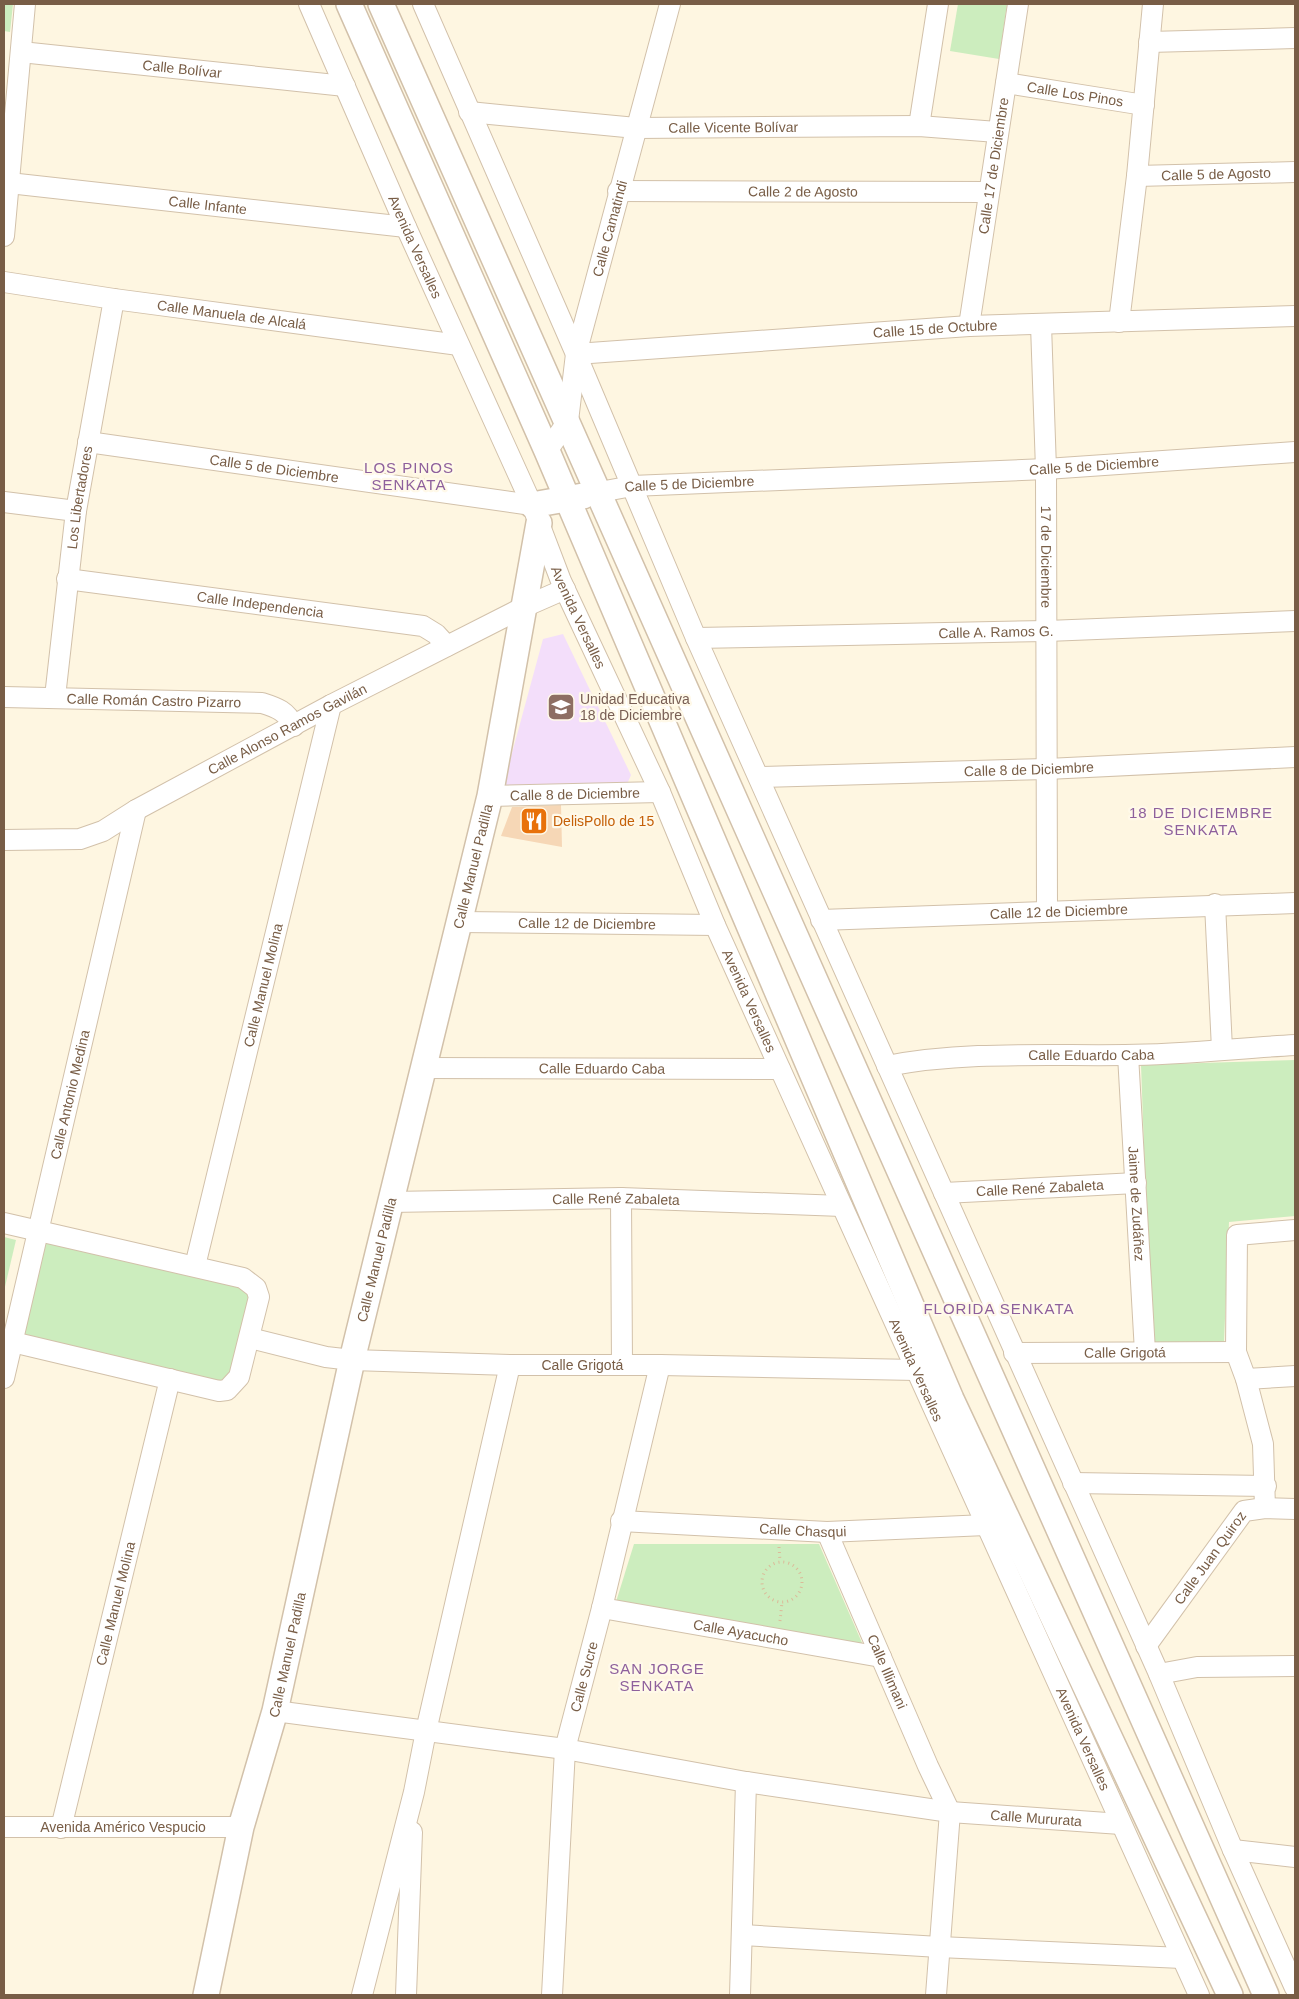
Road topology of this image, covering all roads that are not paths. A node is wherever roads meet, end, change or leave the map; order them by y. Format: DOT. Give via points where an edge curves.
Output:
graph roads {
  1 [pos="25,4"];
  2 [pos="309,4"];
  3 [pos="349,4"];
  4 [pos="381,4"];
  5 [pos="422,4"];
  6 [pos="670,4"];
  7 [pos="938,4"];
  8 [pos="1018,4"];
  9 [pos="1152,4"];
  10 [pos="1295,38"];
  11 [pos="1149,42"];
  12 [pos="21,52"];
  13 [pos="1006,83"];
  14 [pos="345,86"];
  15 [pos="1144,105"];
  16 [pos="469,112"];
  17 [pos="919,126"];
  18 [pos="636,128"];
  19 [pos="997,132"];
  20 [pos="1295,172"];
  21 [pos="1137,176"];
  22 [pos="9,183"];
  23 [pos="618,191"];
  24 [pos="988,192"];
  25 [pos="406,227"];
  26 [pos="4,236"];
  27 [pos="4,282"];
  28 [pos="114,299"];
  29 [pos="1295,316"];
  30 [pos="1119,322"];
  31 [pos="1041,325"];
  32 [pos="969,326"];
  33 [pos="459,345"];
  34 [pos="576,354"];
  35 [pos="568,421"];
  36 [pos="88,442"];
  37 [pos="547,451"];
  38 [pos="1295,452"];
  39 [pos="1046,469"];
  40 [pos="632,486"];
  41 [pos="600,492"];
  42 [pos="567,498"];
  43 [pos="4,502"];
  44 [pos="76,511"];
  45 [pos="535,514"];
  46 [pos="67,579"];
  47 [pos="565,589"];
  48 [pos="524,607"];
  49 [pos="1295,621"];
  50 [pos="1046,631"];
  51 [pos="696,638"];
  52 [pos="447,646"];
  53 [pos="4,697"];
  54 [pos="55,697"];
  55 [pos="330,705"];
  56 [pos="294,726"];
  57 [pos="1295,757"];
  58 [pos="1047,769"];
  59 [pos="760,778"];
  60 [pos="660,792"];
  61 [pos="490,796"];
  62 [pos="136,810"];
  63 [pos="4,840"];
  64 [pos="1295,903"];
  65 [pos="1215,904"];
  66 [pos="1047,911"];
  67 [pos="821,920"];
  68 [pos="459,922"];
  69 [pos="715,925"];
  70 [pos="1295,1045"];
  71 [pos="1222,1049"];
  72 [pos="1128,1055"];
  73 [pos="887,1066"];
  74 [pos="423,1068"];
  75 [pos="780,1069"];
  76 [pos="1136,1183"];
  77 [pos="944,1193"];
  78 [pos="621,1198"];
  79 [pos="390,1202"];
  80 [pos="842,1206"];
  81 [pos="4,1223"];
  82 [pos="37,1230"];
  83 [pos="1295,1230"];
  84 [pos="195,1266"];
  85 [pos="250,1338"];
  86 [pos="8,1341"];
  87 [pos="1145,1352"];
  88 [pos="1236,1352"];
  89 [pos="1014,1353"];
  90 [pos="352,1360"];
  91 [pos="622,1365"];
  92 [pos="660,1365"];
  93 [pos="510,1366"];
  94 [pos="916,1370"];
  95 [pos="1295,1376"];
  96 [pos="4,1378"];
  97 [pos="170,1379"];
  98 [pos="1246,1379"];
  99 [pos="1073,1483"];
  100 [pos="1266,1486"];
  101 [pos="1266,1508"];
  102 [pos="1295,1509"];
  103 [pos="621,1520"];
  104 [pos="986,1525"];
  105 [pos="828,1532"];
  106 [pos="602,1608"];
  107 [pos="1146,1646"];
  108 [pos="881,1657"];
  109 [pos="1295,1666"];
  110 [pos="1159,1674"];
  111 [pos="275,1711"];
  112 [pos="426,1731"];
  113 [pos="565,1749"];
  114 [pos="746,1782"];
  115 [pos="414,1792"];
  116 [pos="950,1812"];
  117 [pos="1121,1824"];
  118 [pos="4,1827"];
  119 [pos="241,1827"];
  120 [pos="62,1828"];
  121 [pos="1233,1850"];
  122 [pos="1295,1857"];
  123 [pos="743,1935"];
  124 [pos="939,1947"];
  125 [pos="1182,1958"];
  126 [pos="1295,1988"];
  127 [pos="206,1995"];
  128 [pos="362,1995"];
  129 [pos="406,1995"];
  130 [pos="552,1995"];
  131 [pos="740,1995"];
  132 [pos="936,1995"];
  133 [pos="1199,1995"];
  134 [pos="1230,1995"];
  135 [pos="1266,1995"];
  1 -- 12 [label="street"];
  2 -- 14 [label="street, Avenida Versalles"];
  3 -- 37 [label="street, Avenida Versalles"];
  4 -- 35 [label="street"];
  5 -- 16 [label="street"];
  6 -- 18 [label="street, Calle Camatindi"];
  7 -- 17 [label="street"];
  8 -- 13 [label="street, Calle 17 de Diciembre"];
  9 -- 11 [label="street"];
  10 -- 11 [label="street"];
  11 -- 15 [label="street"];
  12 -- 14 [label="street, Calle Bolívar"];
  12 -- 22 [label="street"];
  13 -- 15 [label="street, Calle Los Pinos"];
  13 -- 19 [label="street, Calle 17 de Diciembre"];
  14 -- 25 [label="street, Avenida Versalles"];
  15 -- 21 [label="street"];
  16 -- 18 [label="street, Calle Vicente Bolívar"];
  16 -- 34 [label="street"];
  17 -- 18 [label="street, Calle Vicente Bolívar"];
  17 -- 19 [label="street, Calle Vicente Bolívar"];
  18 -- 23 [label="street, Calle Camatindi"];
  19 -- 24 [label="street, Calle 17 de Diciembre"];
  20 -- 21 [label="street, Calle 5 de Agosto"];
  21 -- 30 [label="street"];
  22 -- 25 [label="street, Calle Infante"];
  22 -- 26 [label="street"];
  23 -- 24 [label="street, Calle 2 de Agosto"];
  23 -- 34 [label="street, Calle Camatindi"];
  24 -- 32 [label="street, Calle 17 de Diciembre"];
  25 -- 33 [label="street, Avenida Versalles"];
  27 -- 28 [label="street, Calle Manuela de Alcalá"];
  28 -- 33 [label="street, Calle Manuela de Alcalá"];
  28 -- 36 [label="street, Los Libertadores"];
  29 -- 30 [label="street, Calle 15 de Octubre"];
  30 -- 31 [label="street, Calle 15 de Octubre"];
  31 -- 32 [label="street, Calle 15 de Octubre"];
  31 -- 39 [label="street, 17 de Diciembre"];
  32 -- 34 [label="street, Calle 15 de Octubre"];
  33 -- 45 [label="street, Avenida Versalles"];
  34 -- 35 [label="street, Calle Camatindi"];
  34 -- 40 [label="street"];
  35 -- 37 [label="street, Calle Camatindi"];
  35 -- 41 [label="street"];
  36 -- 44 [label="street, Los Libertadores"];
  36 -- 45 [label="street, Calle 5 de Diciembre"];
  37 -- 42 [label="street, Avenida Versalles"];
  38 -- 39 [label="street, Calle 5 de Diciembre"];
  39 -- 40 [label="street, Calle 5 de Diciembre"];
  39 -- 50 [label="street, 17 de Diciembre"];
  40 -- 41 [label="street, Calle 5 de Diciembre"];
  40 -- 51 [label="street"];
  41 -- 42 [label="street, Calle 5 de Diciembre"];
  41 -- 135 [label="street"];
  42 -- 45 [label="street, Calle 5 de Diciembre"];
  42 -- 134 [label="street, Avenida Versalles" via="951,1399"];
  43 -- 44 [label="street"];
  44 -- 46 [label="street, Los Libertadores"];
  45 -- 47 [label="street, Avenida Versalles"];
  45 -- 48 [label="street, Calle Manuel Padilla"];
  46 -- 52 [label="street, Calle Independencia" via="423,626"];
  46 -- 54 [label="street, Los Libertadores"];
  47 -- 48 [label="street, Calle Alonso Ramos Gavilán"];
  47 -- 60 [label="street, Avenida Versalles"];
  48 -- 52 [label="street, Calle Alonso Ramos Gavilán"];
  48 -- 61 [label="street, Calle Manuel Padilla"];
  49 -- 50 [label="street, Calle A. Ramos G."];
  50 -- 51 [label="street, Calle A. Ramos G."];
  50 -- 58 [label="street, 17 de Diciembre"];
  51 -- 59 [label="street"];
  52 -- 55 [label="street, Calle Alonso Ramos Gavilán"];
  53 -- 54 [label="street, Calle Román Castro Pizarro"];
  54 -- 56 [label="street, Calle Román Castro Pizarro" via="262,703 281,708"];
  55 -- 56 [label="street, Calle Alonso Ramos Gavilán"];
  55 -- 84 [label="street, Calle Manuel Molina"];
  56 -- 62 [label="street, Calle Alonso Ramos Gavilán"];
  57 -- 58 [label="street, Calle 8 de Diciembre"];
  58 -- 59 [label="street, Calle 8 de Diciembre"];
  58 -- 66 [label="street, 17 de Diciembre"];
  59 -- 67 [label="street"];
  60 -- 61 [label="street, Calle 8 de Diciembre"];
  60 -- 69 [label="street, Avenida Versalles"];
  61 -- 68 [label="street, Calle Manuel Padilla"];
  62 -- 63 [label="street, Calle Alonso Ramos Gavilán" via="103,831 80,840"];
  62 -- 82 [label="street, Calle Antonio Medina"];
  64 -- 65 [label="street, Calle 12 de Diciembre"];
  65 -- 66 [label="street, Calle 12 de Diciembre"];
  65 -- 71 [label="street"];
  66 -- 67 [label="street, Calle 12 de Diciembre"];
  67 -- 73 [label="street"];
  68 -- 69 [label="street, Calle 12 de Diciembre"];
  68 -- 74 [label="street, Calle Manuel Padilla"];
  69 -- 75 [label="street, Avenida Versalles"];
  70 -- 71 [label="street, Calle Eduardo Caba"];
  71 -- 72 [label="street, Calle Eduardo Caba"];
  72 -- 73 [label="street, Calle Eduardo Caba" via="919,1060"];
  72 -- 76 [label="street, Jaime de Zudáñez"];
  73 -- 77 [label="street"];
  74 -- 75 [label="street, Calle Eduardo Caba"];
  74 -- 79 [label="street, Calle Manuel Padilla"];
  75 -- 80 [label="street, Avenida Versalles"];
  76 -- 77 [label="street, Calle René Zabaleta"];
  76 -- 87 [label="street, Jaime de Zudáñez"];
  77 -- 89 [label="street"];
  78 -- 79 [label="street, Calle René Zabaleta"];
  78 -- 80 [label="street, Calle René Zabaleta"];
  78 -- 91 [label="street"];
  79 -- 90 [label="street, Calle Manuel Padilla"];
  80 -- 94 [label="street, Avenida Versalles"];
  81 -- 82 [label="street"];
  82 -- 84 [label="street"];
  82 -- 86 [label="street, Calle Antonio Medina"];
  83 -- 88 [label="street" via="1237,1235"];
  84 -- 85 [label="street" via="243,1278 256,1288 259,1297"];
  85 -- 90 [label="street, Calle Grigotá" via="326,1357"];
  85 -- 97 [label="street" via="239,1376 227,1390"];
  86 -- 96 [label="street, Calle Antonio Medina"];
  86 -- 97 [label="street"];
  87 -- 88 [label="street, Calle Grigotá"];
  87 -- 89 [label="street, Calle Grigotá"];
  88 -- 98 [label="street"];
  89 -- 99 [label="street"];
  90 -- 93 [label="street, Calle Grigotá"];
  90 -- 111 [label="street, Calle Manuel Padilla"];
  91 -- 92 [label="street, Calle Grigotá"];
  91 -- 93 [label="street, Calle Grigotá"];
  92 -- 94 [label="street, Calle Grigotá"];
  92 -- 103 [label="street, Calle Sucre"];
  93 -- 112 [label="street"];
  94 -- 104 [label="street, Avenida Versalles"];
  95 -- 98 [label="street"];
  97 -- 120 [label="street, Calle Manuel Molina"];
  98 -- 100 [label="street" via="1263,1444"];
  99 -- 100 [label="street"];
  99 -- 107 [label="street"];
  100 -- 101 [label="street"];
  101 -- 102 [label="street, Calle Juan Quiroz"];
  101 -- 107 [label="street, Calle Juan Quiroz" via="1244,1511"];
  103 -- 105 [label="street, Calle Chasqui"];
  103 -- 106 [label="street, Calle Sucre"];
  104 -- 105 [label="street, Calle Chasqui"];
  104 -- 117 [label="street, Avenida Versalles"];
  105 -- 108 [label="street, Calle Illimani"];
  106 -- 108 [label="street, Calle Ayacucho"];
  106 -- 113 [label="street, Calle Sucre"];
  107 -- 110 [label="street"];
  108 -- 116 [label="street, Calle Illimani"];
  109 -- 110 [label="street" via="1197,1667"];
  110 -- 121 [label="street"];
  111 -- 112 [label="street, Calle Mururata"];
  111 -- 119 [label="street, Calle Manuel Padilla"];
  112 -- 113 [label="street, Calle Mururata"];
  112 -- 115 [label="street"];
  113 -- 114 [label="street, Calle Mururata"];
  113 -- 130 [label="street, Calle Sucre"];
  114 -- 116 [label="street, Calle Mururata"];
  114 -- 123 [label="street"];
  115 -- 128 [label="street"];
  115 -- 129 [label="street"];
  116 -- 117 [label="street, Calle Mururata"];
  116 -- 124 [label="street"];
  117 -- 125 [label="street, Avenida Versalles"];
  118 -- 120 [label="street, Avenida Américo Vespucio"];
  119 -- 120 [label="street, Avenida Américo Vespucio"];
  119 -- 127 [label="street, Calle Manuel Padilla"];
  121 -- 122 [label="street"];
  121 -- 126 [label="street"];
  123 -- 124 [label="street"];
  123 -- 131 [label="street"];
  124 -- 125 [label="street"];
  124 -- 132 [label="street"];
  125 -- 133 [label="street, Avenida Versalles"];
}
